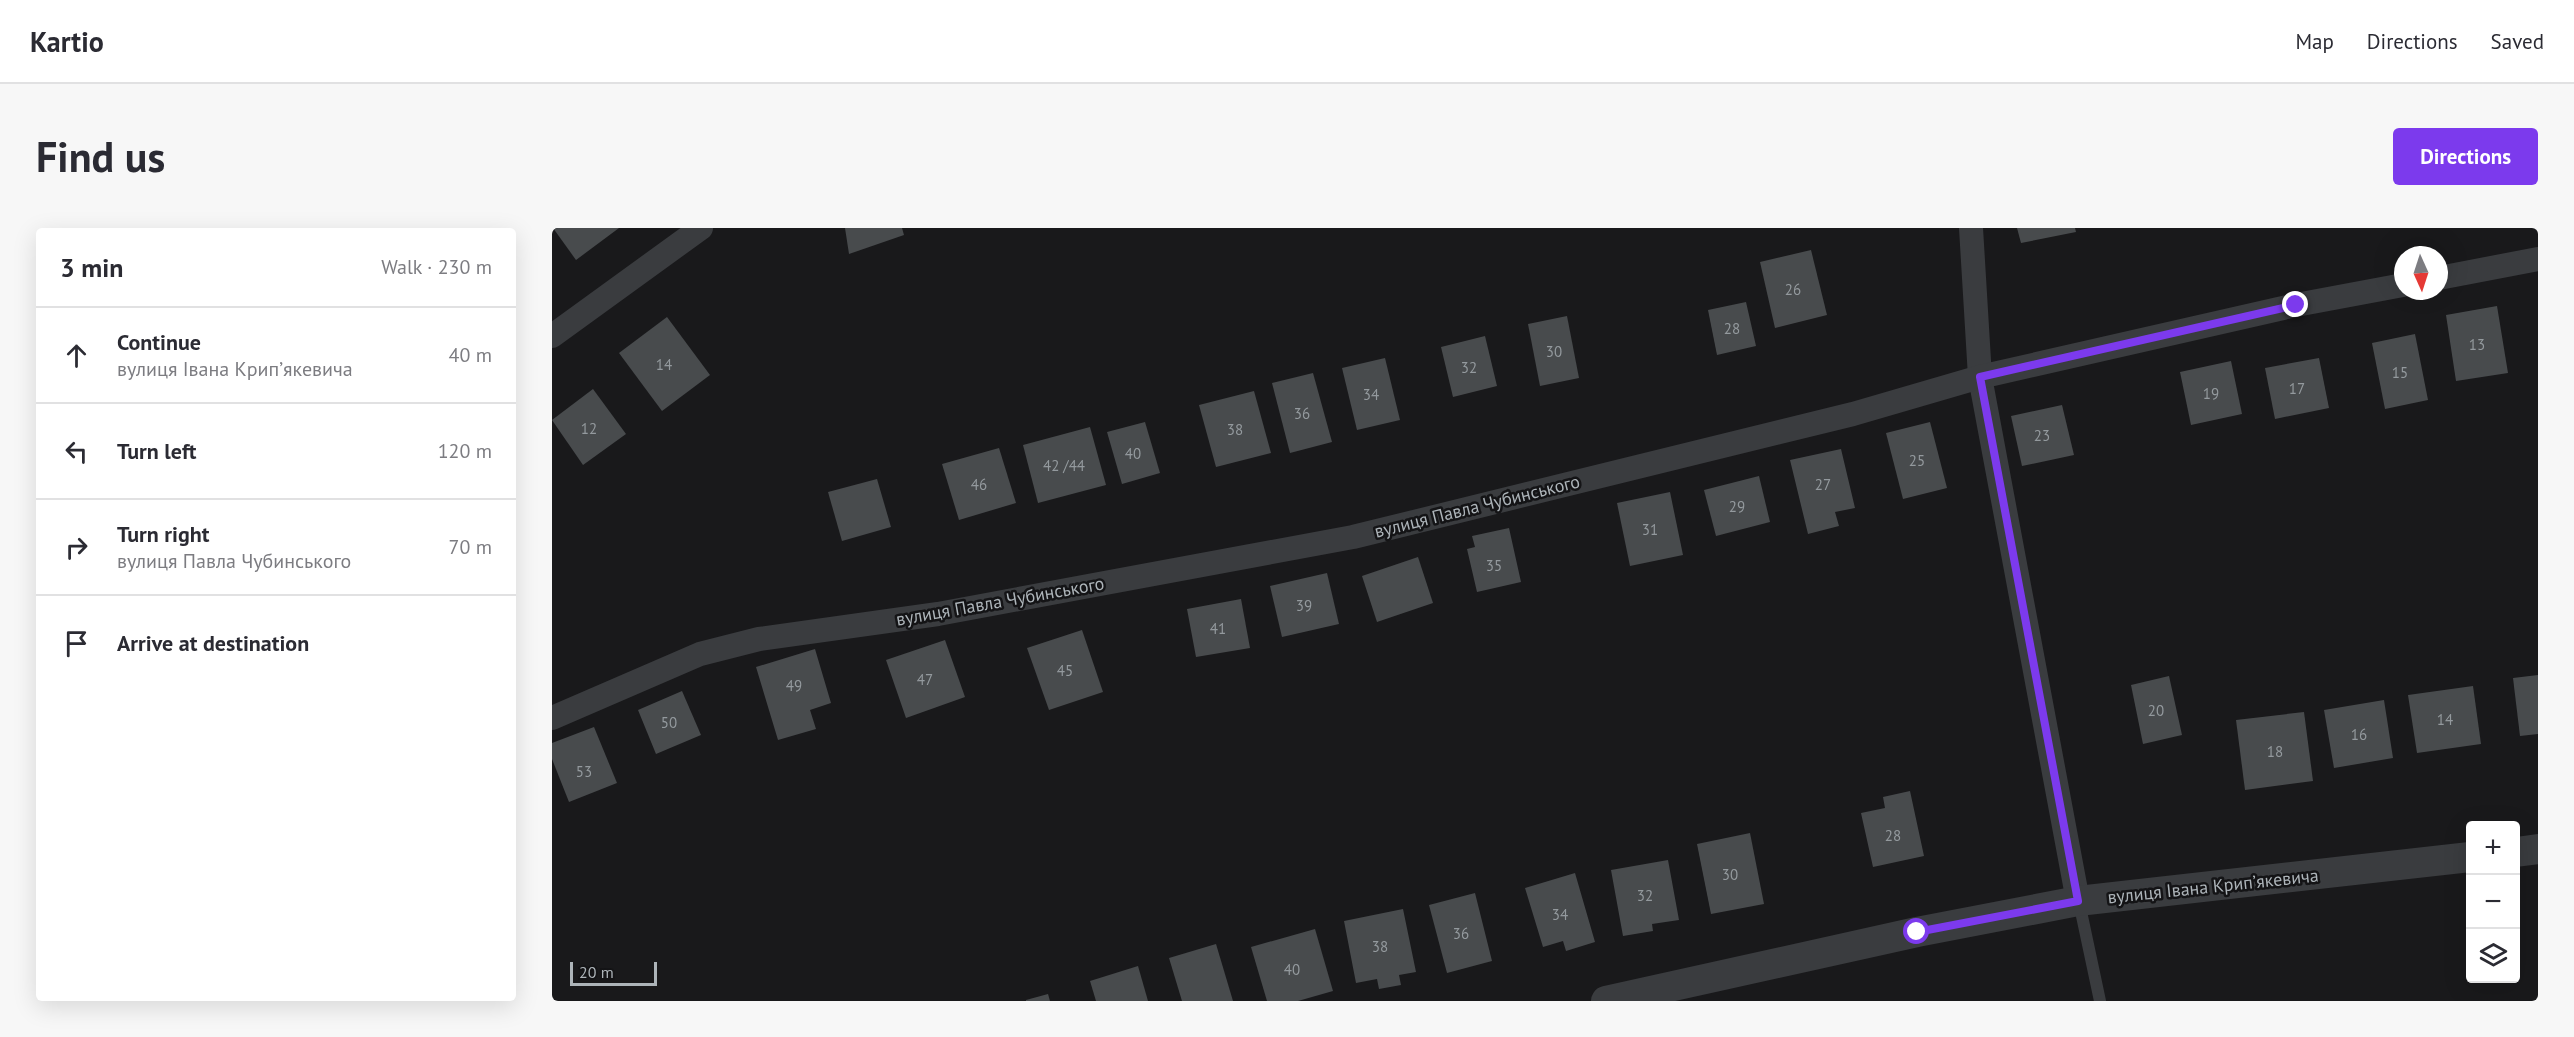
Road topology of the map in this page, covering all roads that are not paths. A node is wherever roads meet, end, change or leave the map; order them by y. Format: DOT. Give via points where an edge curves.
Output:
graph roads {
  1 [pos="701,228"];
  2 [pos="1971,228"];
  3 [pos="2538,259"];
  4 [pos="2448,276"];
  5 [pos="2394,287"];
  6 [pos="552,336"];
  7 [pos="1980,377"];
  8 [pos="552,718"];
  9 [pos="2538,849"];
  10 [pos="2520,851"];
  11 [pos="2466,857"];
  12 [pos="2078,901"];
  13 [pos="1606,1001"];
  14 [pos="2100,1001"];
  1 -- 6 [label="street"];
  2 -- 7 [label="street"];
  3 -- 4 [label="street"];
  5 -- 7 [label="street, вулиця Павла Чубинського"];
  7 -- 8 [label="street, вулиця Павла Чубинського" via="1853,414 1353,537 938,614 759,639 700,654"];
  7 -- 12 [label="street"];
  9 -- 10 [label="street"];
  11 -- 12 [label="street, вулиця Івана Крипʼякевича"];
  12 -- 13 [label="street, вулиця Івана Крипʼякевича" via="1906,934"];
  12 -- 14 [label="lane"];
}
